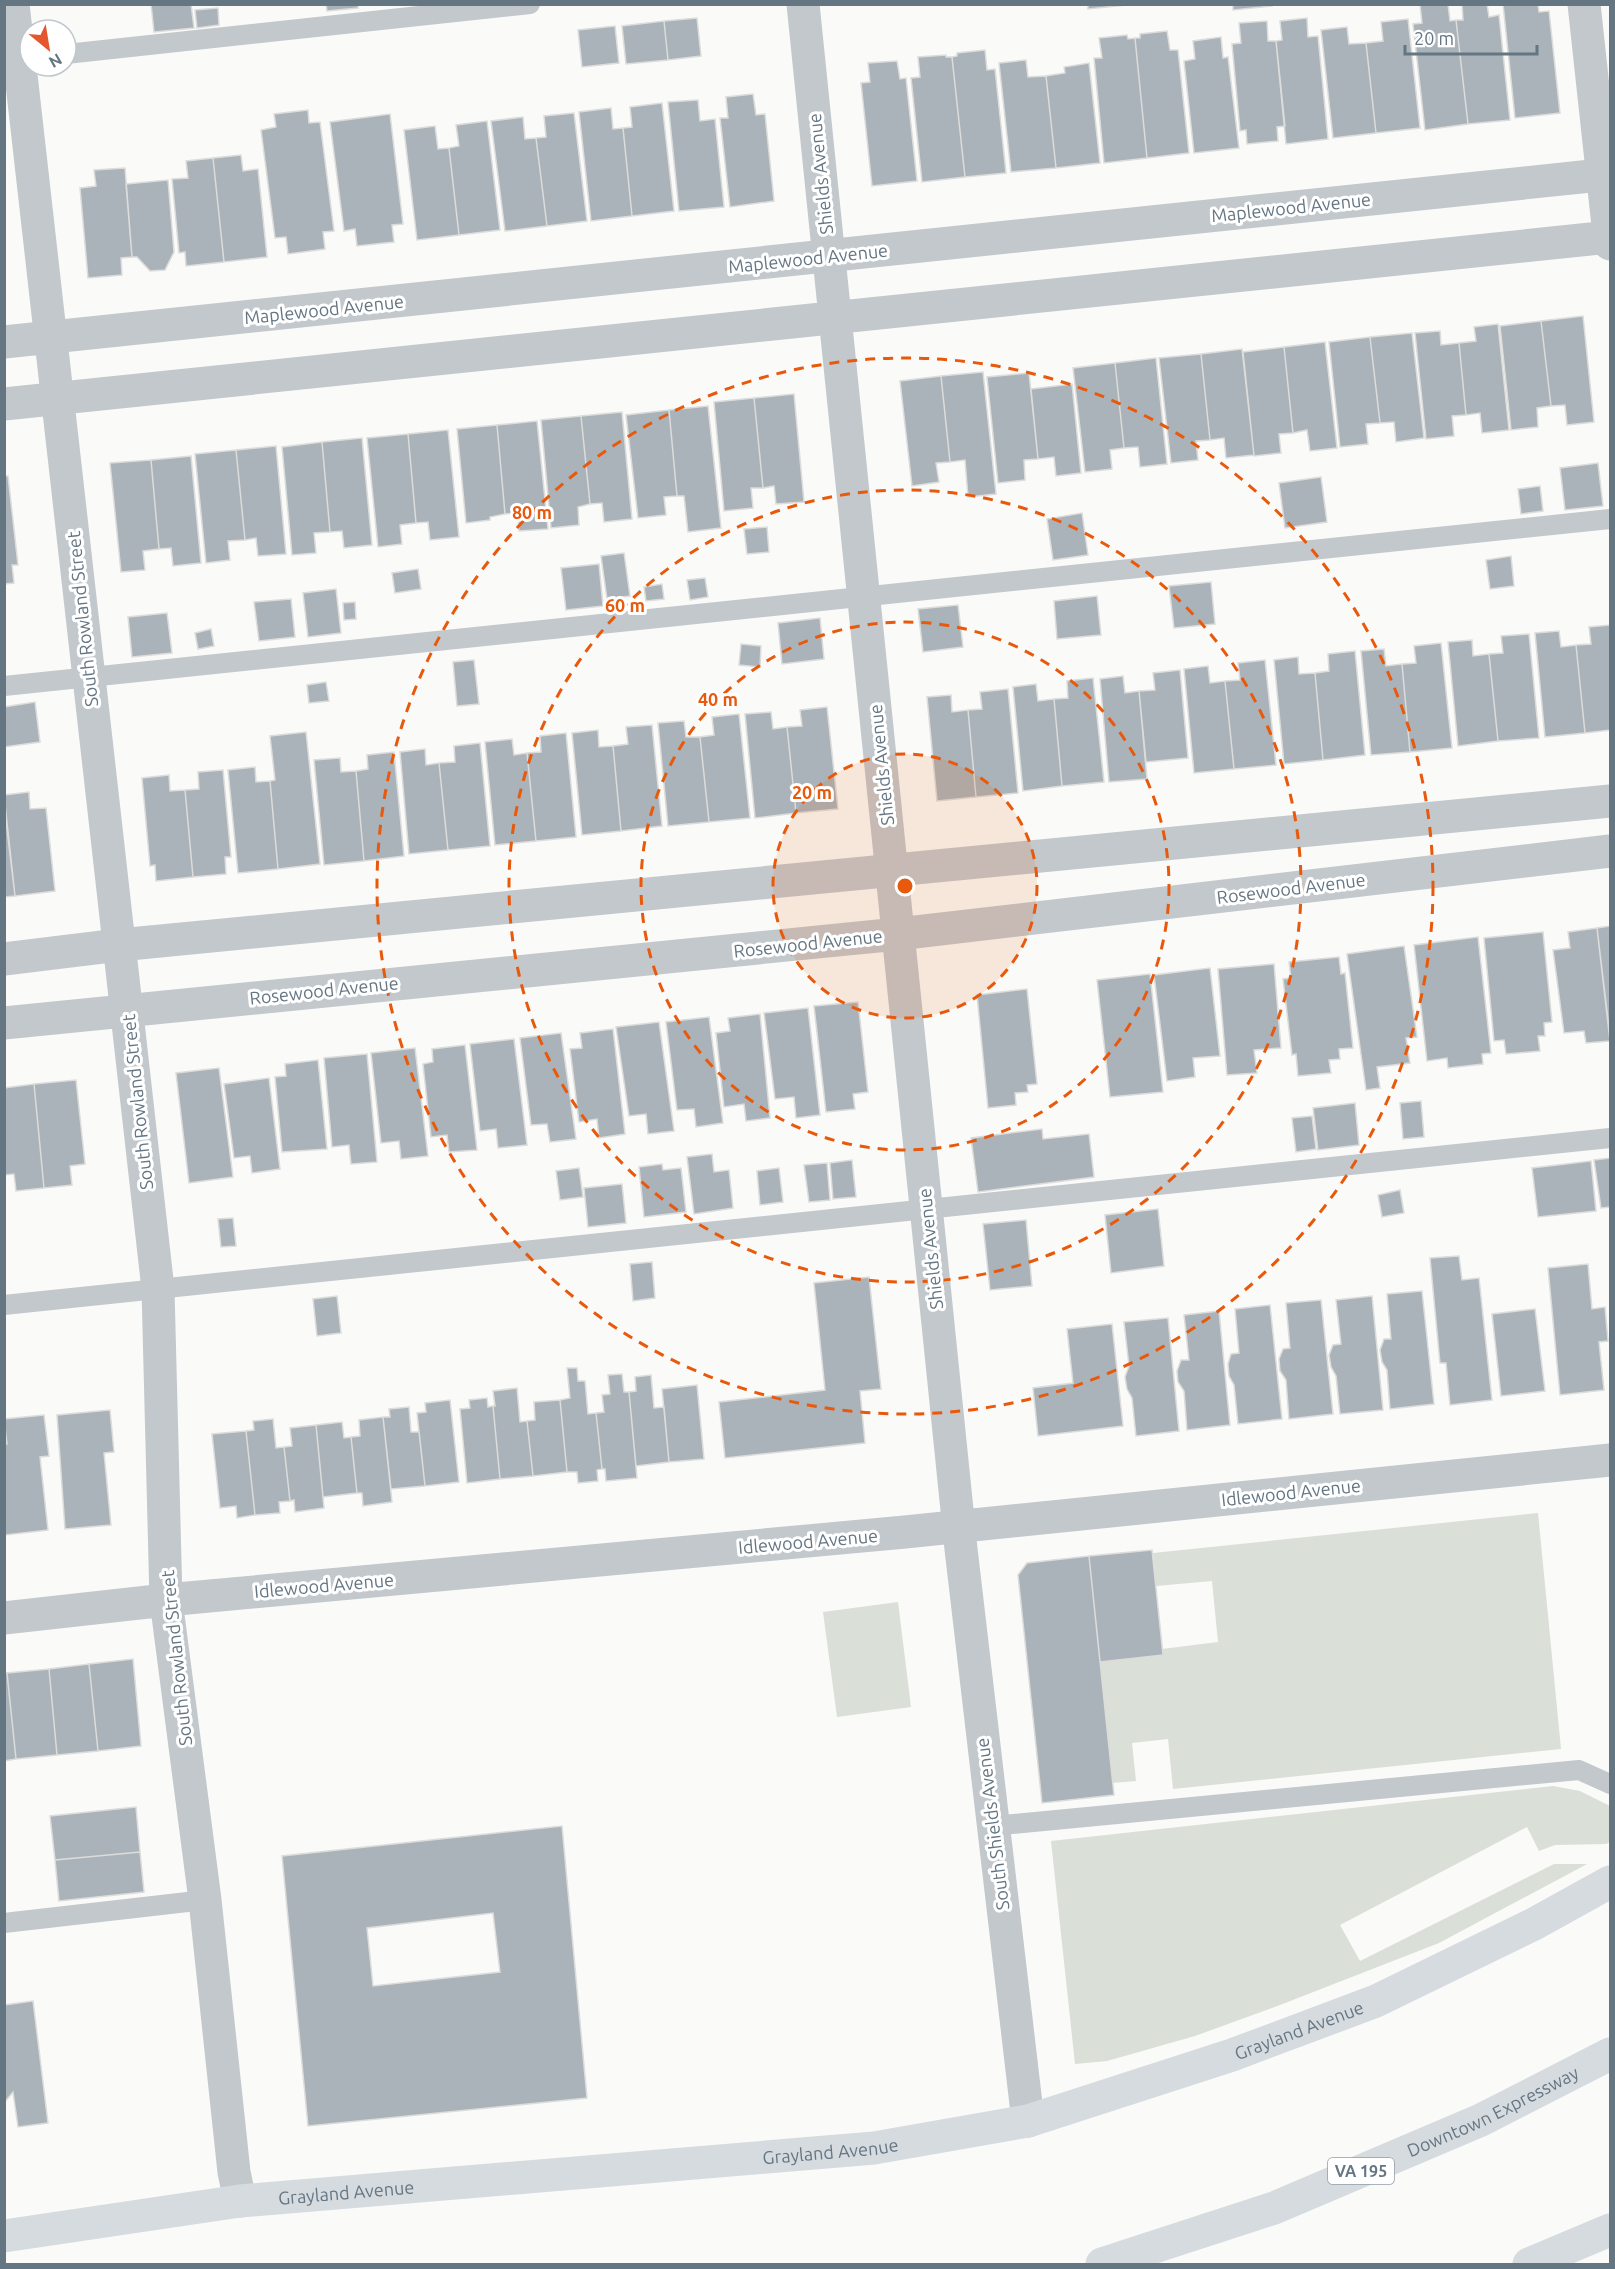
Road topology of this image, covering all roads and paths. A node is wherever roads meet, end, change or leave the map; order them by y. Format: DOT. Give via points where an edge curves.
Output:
graph roads {
  1 [pos="13,4"];
  2 [pos="530,4"];
  3 [pos="803,4"];
  4 [pos="1584,4"];
  5 [pos="78,53"];
  6 [pos="18,59"];
  7 [pos="20,78"];
  8 [pos="1606,174"];
  9 [pos="1610,239"];
  10 [pos="829,256"];
  11 [pos="835,318"];
  12 [pos="51,337"];
  13 [pos="4,342"];
  14 [pos="58,399"];
  15 [pos="4,404"];
  16 [pos="1611,519"];
  17 [pos="863,597"];
  18 [pos="89,677"];
  19 [pos="4,686"];
  20 [pos="1611,801"];
  21 [pos="1611,851"];
  22 [pos="892,871"];
  23 [pos="898,934"];
  24 [pos="119,945"];
  25 [pos="4,958"];
  26 [pos="127,1010"];
  27 [pos="4,1023"];
  28 [pos="1611,1138"];
  29 [pos="926,1208"];
  30 [pos="158,1289"];
  31 [pos="4,1305"];
  32 [pos="1611,1460"];
  33 [pos="959,1526"];
  34 [pos="166,1600"];
  35 [pos="4,1618"];
  36 [pos="1611,1784"];
  37 [pos="992,1826"];
  38 [pos="1611,1882"];
  39 [pos="205,1900"];
  40 [pos="4,1923"];
  41 [pos="1611,2054"];
  42 [pos="1028,2121"];
  43 [pos="240,2201"];
  44 [pos="1611,2230"];
  45 [pos="4,2236"];
  46 [pos="1102,2265"];
  47 [pos="1529,2265"];
  1 -- 6 [label="street, South Rowland Street"];
  2 -- 5 [label="lane"];
  3 -- 10 [label="street, Shields Avenue"];
  4 -- 8 [label="street"];
  7 -- 12 [label="street, South Rowland Street"];
  8 -- 9 [label="street"];
  8 -- 10 [label="street, Maplewood Avenue"];
  9 -- 11 [label="street"];
  10 -- 11 [label="street, Shields Avenue"];
  10 -- 12 [label="street, Maplewood Avenue"];
  11 -- 14 [label="street"];
  11 -- 17 [label="street, Shields Avenue"];
  12 -- 13 [label="street, Maplewood Avenue"];
  12 -- 14 [label="street, South Rowland Street"];
  14 -- 15 [label="street"];
  14 -- 18 [label="street, South Rowland Street"];
  16 -- 17 [label="lane"];
  17 -- 18 [label="lane"];
  17 -- 22 [label="street, Shields Avenue"];
  18 -- 19 [label="lane"];
  18 -- 24 [label="street, South Rowland Street"];
  20 -- 22 [label="street"];
  21 -- 23 [label="street, Rosewood Avenue"];
  22 -- 23 [label="street, Shields Avenue"];
  22 -- 24 [label="street"];
  23 -- 26 [label="street, Rosewood Avenue"];
  23 -- 29 [label="street, Shields Avenue"];
  24 -- 25 [label="street"];
  24 -- 26 [label="street, South Rowland Street"];
  26 -- 27 [label="street, Rosewood Avenue"];
  26 -- 30 [label="street, South Rowland Street"];
  28 -- 29 [label="lane"];
  29 -- 30 [label="lane"];
  29 -- 33 [label="street, Shields Avenue"];
  30 -- 31 [label="lane"];
  30 -- 34 [label="street, South Rowland Street"];
  32 -- 33 [label="street, Idlewood Avenue"];
  33 -- 34 [label="street, Idlewood Avenue"];
  33 -- 37 [label="street, South Shields Avenue"];
  34 -- 35 [label="street, Idlewood Avenue"];
  34 -- 39 [label="street, South Rowland Street"];
  36 -- 37 [label="lane" via="1579,1770"];
  37 -- 42 [label="street, South Shields Avenue"];
  38 -- 42 [label="main road, Grayland Avenue" via="1376,2001 1232,2055"];
  39 -- 40 [label="lane"];
  39 -- 43 [label="street, South Rowland Street"];
  41 -- 46 [label="main road, Downtown Expressway / VA 195" via="1481,2120 1274,2208"];
  42 -- 43 [label="main road, Grayland Avenue" via="874,2148"];
  43 -- 45 [label="main road, Grayland Avenue"];
  44 -- 47 [label="main road"];
}
